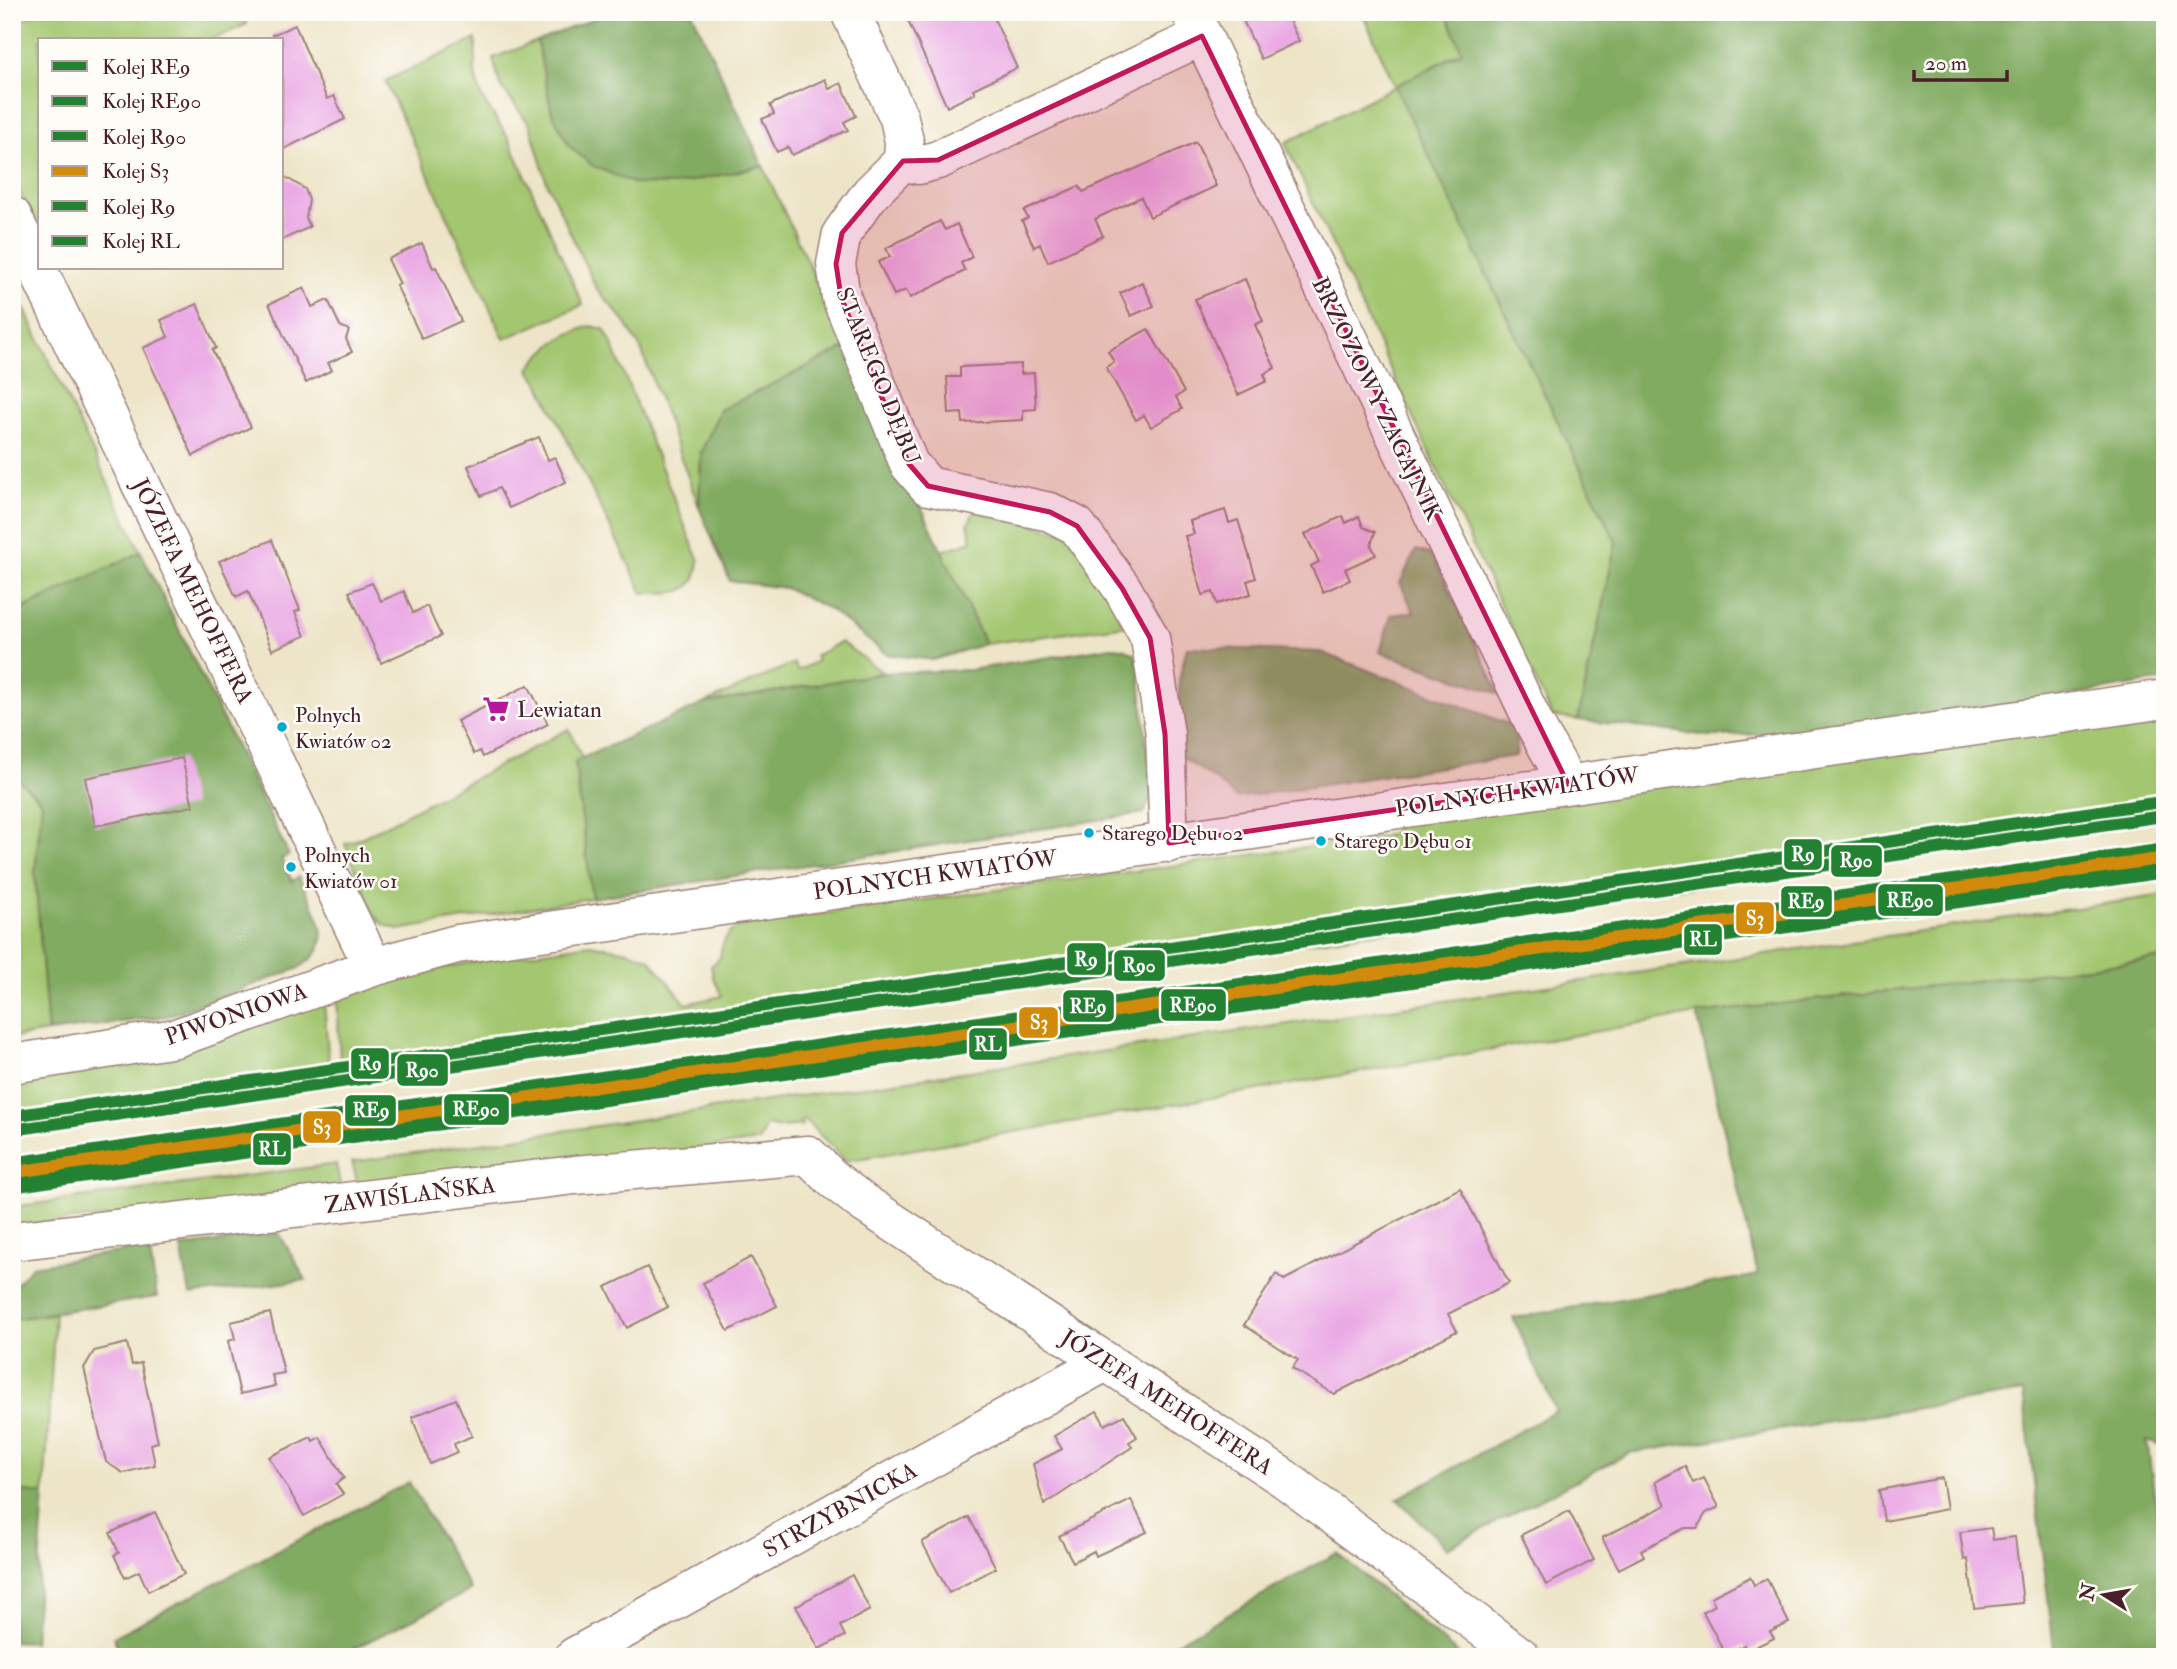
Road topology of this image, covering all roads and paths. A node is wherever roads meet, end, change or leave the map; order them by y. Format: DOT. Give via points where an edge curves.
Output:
graph roads {
  1 [pos="850,12"];
  2 [pos="1196,24"];
  3 [pos="903,161"];
  4 [pos="12,216"];
  5 [pos="2165,699"];
  6 [pos="1568,784"];
  7 [pos="1169,843"];
  8 [pos="373,967"];
  9 [pos="12,1064"];
  10 [pos="808,1155"];
  11 [pos="12,1241"];
  12 [pos="1105,1362"];
  13 [pos="574,1657"];
  14 [pos="1521,1657"];
  1 -- 3 [label="street" via="899,118"];
  2 -- 3 [label="street" via="939,160 919,165"];
  2 -- 6 [label="street, BRZOZOWY ZAGAJNIK"];
  3 -- 7 [label="street, STAREGO DĘBU" via="870,194 842,233 836,264 841,297 909,464 928,486 1050,512 1077,526 1122,588 1150,638 1165,734"];
  4 -- 8 [label="street, JÓZEFA MEHOFFERA"];
  5 -- 6 [label="street, POLNYCH KWIATÓW"];
  6 -- 7 [label="street, POLNYCH KWIATÓW"];
  7 -- 8 [label="street, POLNYCH KWIATÓW" via="570,926 457,944"];
  8 -- 9 [label="street, PIWONIOWA" via="176,1038"];
  10 -- 11 [label="street, ZAWIŚLAŃSKA" via="575,1175"];
  10 -- 12 [label="street, JÓZEFA MEHOFFERA" via="862,1202"];
  12 -- 13 [label="street, STRZYBNICKA"];
  12 -- 14 [label="street, JÓZEFA MEHOFFERA" via="1285,1479"];
}
